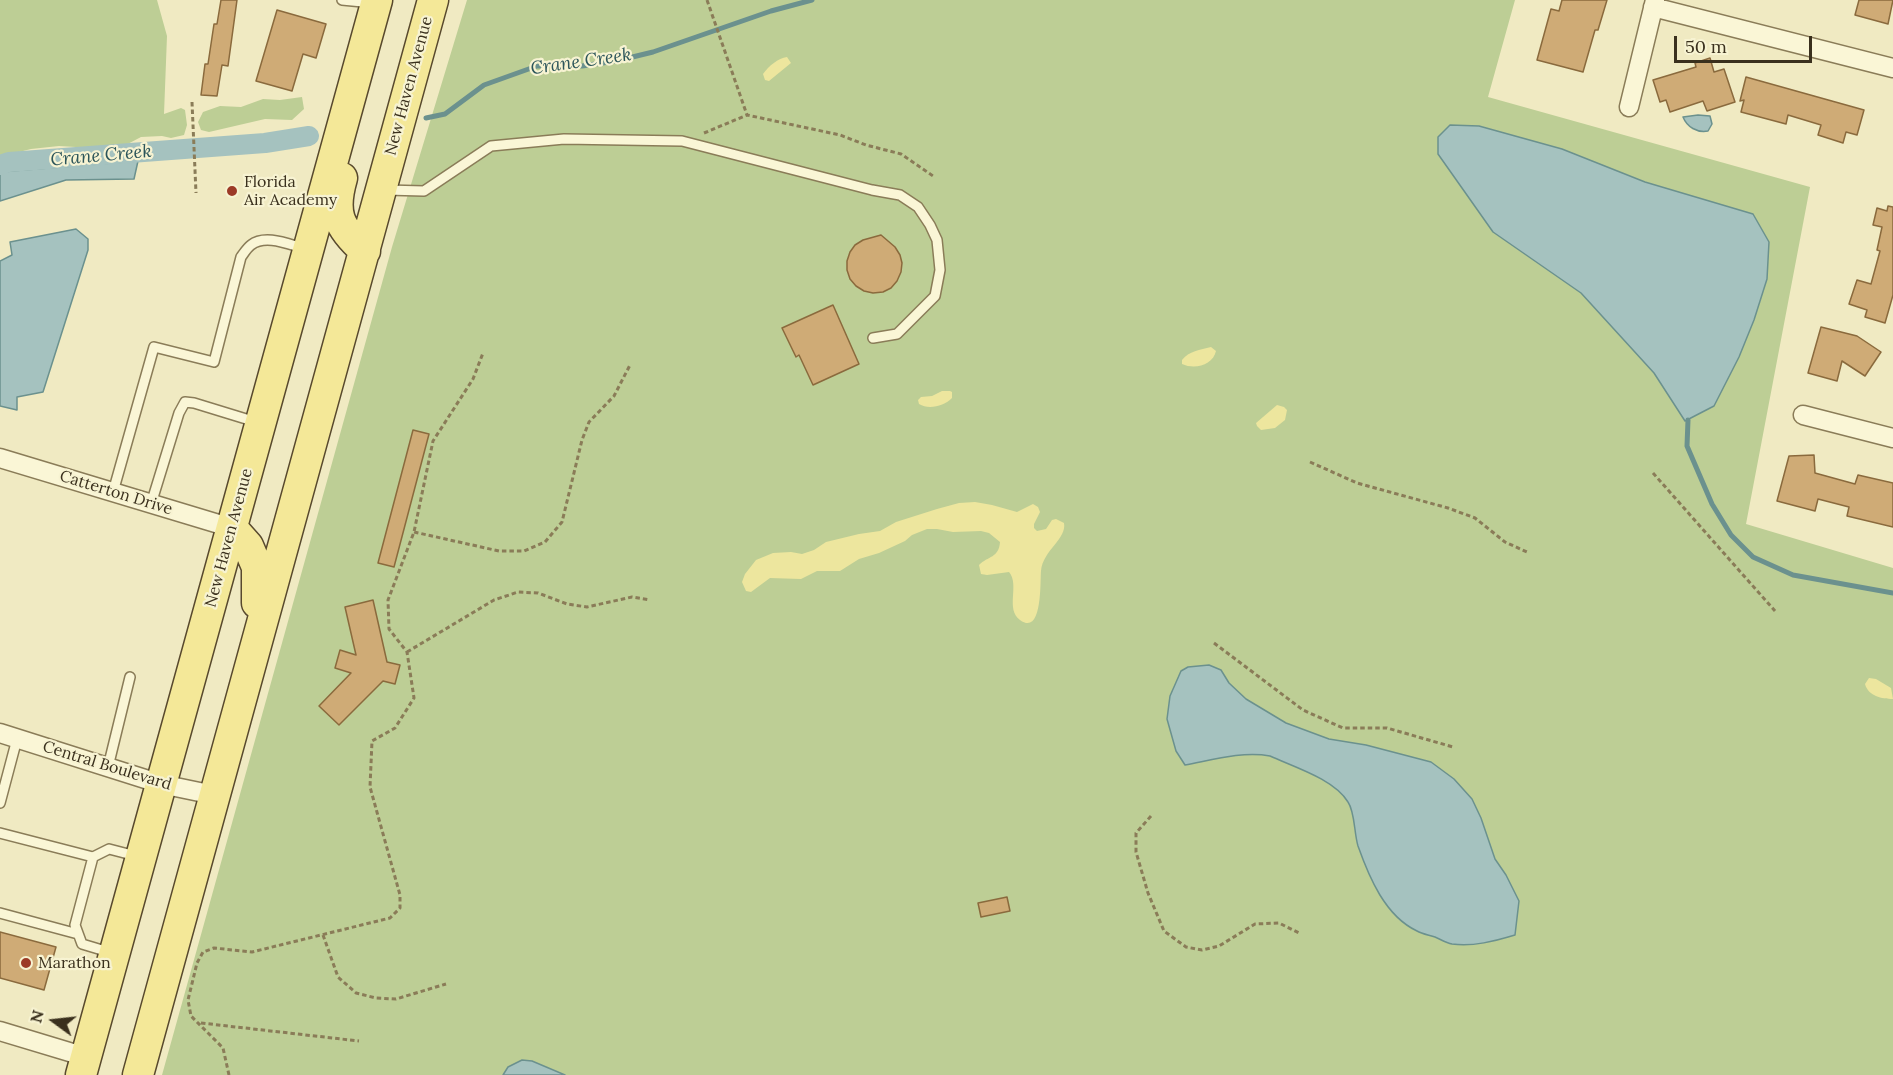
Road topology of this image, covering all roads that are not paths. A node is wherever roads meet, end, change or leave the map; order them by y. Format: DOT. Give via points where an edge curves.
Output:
graph roads {
  1 [pos="342,0"];
  2 [pos="433,0"];
  3 [pos="379,1"];
  4 [pos="1654,4"];
  5 [pos="1893,68"];
  6 [pos="1629,107"];
  7 [pos="381,190"];
  8 [pos="309,249"];
  9 [pos="364,251"];
  10 [pos="873,338"];
  11 [pos="1803,415"];
  12 [pos="261,423"];
  13 [pos="1893,438"];
  14 [pos="0,458"];
  15 [pos="113,492"];
  16 [pos="151,504"];
  17 [pos="232,528"];
  18 [pos="256,639"];
  19 [pos="130,677"];
  20 [pos="8,736"];
  21 [pos="108,767"];
  22 [pos="161,784"];
  23 [pos="214,795"];
  24 [pos="0,803"];
  25 [pos="0,833"];
  26 [pos="93,857"];
  27 [pos="141,858"];
  28 [pos="0,913"];
  29 [pos="78,934"];
  30 [pos="114,954"];
  31 [pos="0,1031"];
  32 [pos="90,1069"];
  33 [pos="138,1075"];
  1 -- 3 [label="lane"];
  2 -- 7 [label="main road, New Haven Avenue"];
  3 -- 8 [label="main road, New Haven Avenue"];
  3 -- 9 [label="main road" via="381,39 337,202 347,235"];
  4 -- 5 [label="street"];
  4 -- 6 [label="street"];
  7 -- 9 [label="main road, New Haven Avenue"];
  7 -- 10 [label="lane" via="424,191 491,146 564,139 682,141 900,195 918,207 930,225 937,240 940,270 935,296 897,334"];
  8 -- 12 [label="main road, New Haven Avenue"];
  8 -- 15 [label="lane" via="278,241 261,240 250,245 241,257 214,362 154,347"];
  9 -- 18 [label="main road, New Haven Avenue"];
  11 -- 13 [label="street"];
  12 -- 16 [label="lane" via="185,402"];
  12 -- 17 [label="main road, New Haven Avenue"];
  14 -- 15 [label="street, Catterton Drive"];
  15 -- 16 [label="street, Catterton Drive"];
  16 -- 17 [label="street, Catterton Drive"];
  17 -- 18 [label="main road" via="248,546 257,567"];
  17 -- 22 [label="main road, New Haven Avenue"];
  18 -- 23 [label="main road, New Haven Avenue"];
  19 -- 21 [label="lane"];
  20 -- 21 [label="street, Central Boulevard"];
  20 -- 24 [label="lane"];
  21 -- 22 [label="street, Central Boulevard"];
  22 -- 23 [label="street, Central Boulevard"];
  22 -- 27 [label="main road, New Haven Avenue"];
  23 -- 33 [label="main road, New Haven Avenue"];
  25 -- 26 [label="lane"];
  26 -- 27 [label="lane" via="109,849"];
  26 -- 29 [label="lane" via="75,925"];
  27 -- 30 [label="main road, New Haven Avenue"];
  28 -- 29 [label="lane"];
  29 -- 30 [label="lane" via="82,944"];
  30 -- 32 [label="main road, New Haven Avenue"];
  31 -- 32 [label="street"];
}
